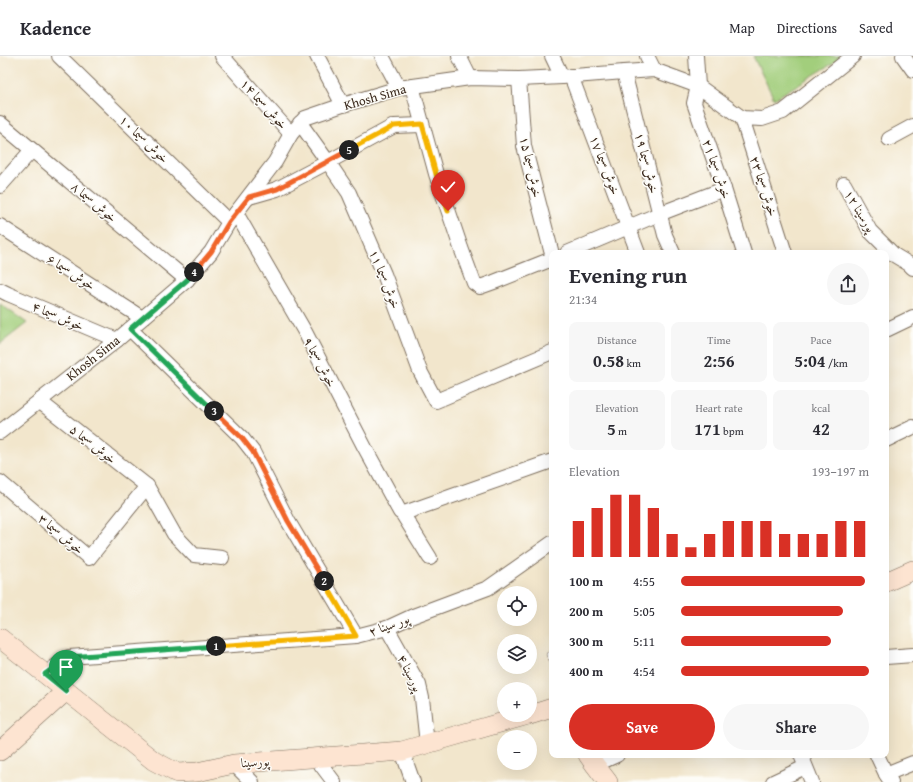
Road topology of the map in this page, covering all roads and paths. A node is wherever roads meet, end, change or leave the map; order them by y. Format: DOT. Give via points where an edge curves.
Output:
graph roads {
  1 [pos="59,56"];
  2 [pos="222,56"];
  3 [pos="317,56"];
  4 [pos="382,56"];
  5 [pos="459,56"];
  6 [pos="552,56"];
  7 [pos="647,56"];
  8 [pos="696,56"];
  9 [pos="853,56"];
  10 [pos="903,56"];
  11 [pos="654,70"];
  12 [pos="913,70"];
  13 [pos="624,72"];
  14 [pos="566,77"];
  15 [pos="470,78"];
  16 [pos="519,79"];
  17 [pos="698,86"];
  18 [pos="405,87"];
  19 [pos="343,105"];
  20 [pos="742,118"];
  21 [pos="0,123"];
  22 [pos="300,123"];
  23 [pos="422,124"];
  24 [pos="913,126"];
  25 [pos="291,134"];
  26 [pos="889,139"];
  27 [pos="32,150"];
  28 [pos="328,162"];
  29 [pos="844,184"];
  30 [pos="0,186"];
  31 [pos="724,189"];
  32 [pos="249,197"];
  33 [pos="659,214"];
  34 [pos="232,217"];
  35 [pos="0,226"];
  36 [pos="628,228"];
  37 [pos="551,250"];
  38 [pos="574,250"];
  39 [pos="637,250"];
  40 [pos="672,250"];
  41 [pos="743,250"];
  42 [pos="784,250"];
  43 [pos="884,250"];
  44 [pos="890,258"];
  45 [pos="549,260"];
  46 [pos="913,268"];
  47 [pos="187,280"];
  48 [pos="0,290"];
  49 [pos="913,317"];
  50 [pos="142,318"];
  51 [pos="130,329"];
  52 [pos="889,329"];
  53 [pos="117,340"];
  54 [pos="549,353"];
  55 [pos="39,401"];
  56 [pos="913,427"];
  57 [pos="0,432"];
  58 [pos="889,439"];
  59 [pos="549,461"];
  60 [pos="0,482"];
  61 [pos="147,486"];
  62 [pos="402,513"];
  63 [pos="549,545"];
  64 [pos="222,558"];
  65 [pos="430,558"];
  66 [pos="913,570"];
  67 [pos="889,579"];
  68 [pos="387,628"];
  69 [pos="356,636"];
  70 [pos="0,638"];
  71 [pos="913,655"];
  72 [pos="889,657"];
  73 [pos="45,674"];
  74 [pos="66,691"];
  75 [pos="549,709"];
  76 [pos="537,713"];
  77 [pos="504,722"];
  78 [pos="427,744"];
  79 [pos="0,751"];
  80 [pos="402,751"];
  81 [pos="316,758"];
  82 [pos="601,758"];
  83 [pos="879,758"];
  84 [pos="591,760"];
  85 [pos="803,761"];
  86 [pos="234,764"];
  87 [pos="913,764"];
  88 [pos="174,777"];
  89 [pos="195,777"];
  90 [pos="889,778"];
  91 [pos="252,782"];
  92 [pos="334,782"];
  93 [pos="413,782"];
  94 [pos="608,782"];
  95 [pos="773,782"];
  96 [pos="812,782"];
  1 -- 34 [label="street, خوش سیما ۱۰"];
  2 -- 25 [label="street, خوش سیما ۱۴"];
  3 -- 19 [label="street"];
  4 -- 18 [label="street"];
  5 -- 15 [label="street"];
  6 -- 14 [label="street, خوش سیما ۱۷"];
  7 -- 11 [label="street"];
  8 -- 17 [label="street, خوش سیما ۲۱"];
  9 -- 20 [label="street" via="783,112 762,119"];
  10 -- 12 [label="street"];
  11 -- 13 [label="street, Khosh Sima"];
  11 -- 17 [label="street, Khosh Sima"];
  13 -- 14 [label="street, Khosh Sima"];
  13 -- 33 [label="street, خوش سیما ۱۹"];
  14 -- 16 [label="street, Khosh Sima"];
  14 -- 36 [label="street, خوش سیما ۱۷"];
  15 -- 16 [label="street, Khosh Sima"];
  15 -- 18 [label="street, Khosh Sima"];
  16 -- 37 [label="street, خوش سیما ۱۵" via="524,146"];
  17 -- 20 [label="street, Khosh Sima"];
  17 -- 31 [label="street, خوش سیما ۲۱" via="694,103"];
  18 -- 19 [label="street, Khosh Sima"];
  18 -- 23 [label="street"];
  19 -- 22 [label="street, Khosh Sima" via="304,118"];
  20 -- 42 [label="street, خوش سیما ۲۳"];
  21 -- 27 [label="street, خوش سیما ۸"];
  22 -- 25 [label="street, Khosh Sima"];
  22 -- 28 [label="street, خوش سیما ۱۱"];
  23 -- 28 [label="street" via="394,126"];
  23 -- 45 [label="street" via="460,248 474,283 480,287"];
  24 -- 26 [label="street"];
  25 -- 32 [label="street, Khosh Sima" via="275,162"];
  27 -- 30 [label="street"];
  27 -- 47 [label="street, خوش سیما ۸"];
  28 -- 32 [label="street" via="277,189"];
  28 -- 54 [label="street, خوش سیما ۱۱" via="349,193 384,274 420,371 436,401"];
  29 -- 43 [label="street, پورسینا ۱۲" via="870,231"];
  31 -- 33 [label="street"];
  31 -- 41 [label="street, خوش سیما ۲۱"];
  32 -- 34 [label="street, Khosh Sima"];
  33 -- 36 [label="street"];
  33 -- 40 [label="street, خوش سیما ۱۹"];
  34 -- 47 [label="street, Khosh Sima" via="211,252"];
  34 -- 62 [label="street, خوش سیما ۹" via="305,332"];
  35 -- 50 [label="street, خوش سیما ۶"];
  36 -- 38 [label="street"];
  36 -- 39 [label="street, خوش سیما ۱۷"];
  44 -- 46 [label="street, پورسینا ۱۲" via="909,264"];
  47 -- 50 [label="street, Khosh Sima"];
  48 -- 53 [label="street, خوش سیما ۴"];
  49 -- 52 [label="street"];
  50 -- 51 [label="street, Khosh Sima"];
  51 -- 53 [label="street, Khosh Sima"];
  51 -- 69 [label="street" via="242,438 253,452 288,521"];
  53 -- 55 [label="street, Khosh Sima"];
  55 -- 57 [label="street, Khosh Sima"];
  55 -- 61 [label="street, خوش سیما ۵"];
  56 -- 58 [label="street"];
  59 -- 62 [label="street"];
  60 -- 61 [label="street, خوش سیما ۳" via="89,558"];
  61 -- 64 [label="street" via="174,534 194,555"];
  62 -- 65 [label="street, خوش سیما ۹"];
  63 -- 68 [label="street, پور سینا ۲" via="488,588"];
  66 -- 67 [label="street"];
  68 -- 69 [label="street, پور سینا ۲"];
  68 -- 78 [label="street, پورسینا ۴" via="419,685"];
  69 -- 73 [label="street, پور سینا ۲" via="69,657"];
  70 -- 73 [label="street, پورسینا"];
  71 -- 72 [label="street"];
  73 -- 74 [label="street, پورسینا"];
  74 -- 79 [label="street"];
  74 -- 88 [label="street, پورسینا"];
  75 -- 76 [label="street, پورسینا"];
  77 -- 78 [label="street, پورسینا"];
  78 -- 80 [label="street, پورسینا"];
  80 -- 81 [label="street, پورسینا"];
  80 -- 93 [label="street"];
  81 -- 86 [label="street, پورسینا"];
  81 -- 92 [label="street"];
  82 -- 84 [label="street"];
  83 -- 90 [label="street"];
  84 -- 94 [label="street"];
  85 -- 95 [label="street"];
  85 -- 96 [label="street"];
  86 -- 89 [label="street, پورسینا"];
  86 -- 91 [label="street"];
  87 -- 90 [label="street"];
  88 -- 89 [label="street, پورسینا"];
}
